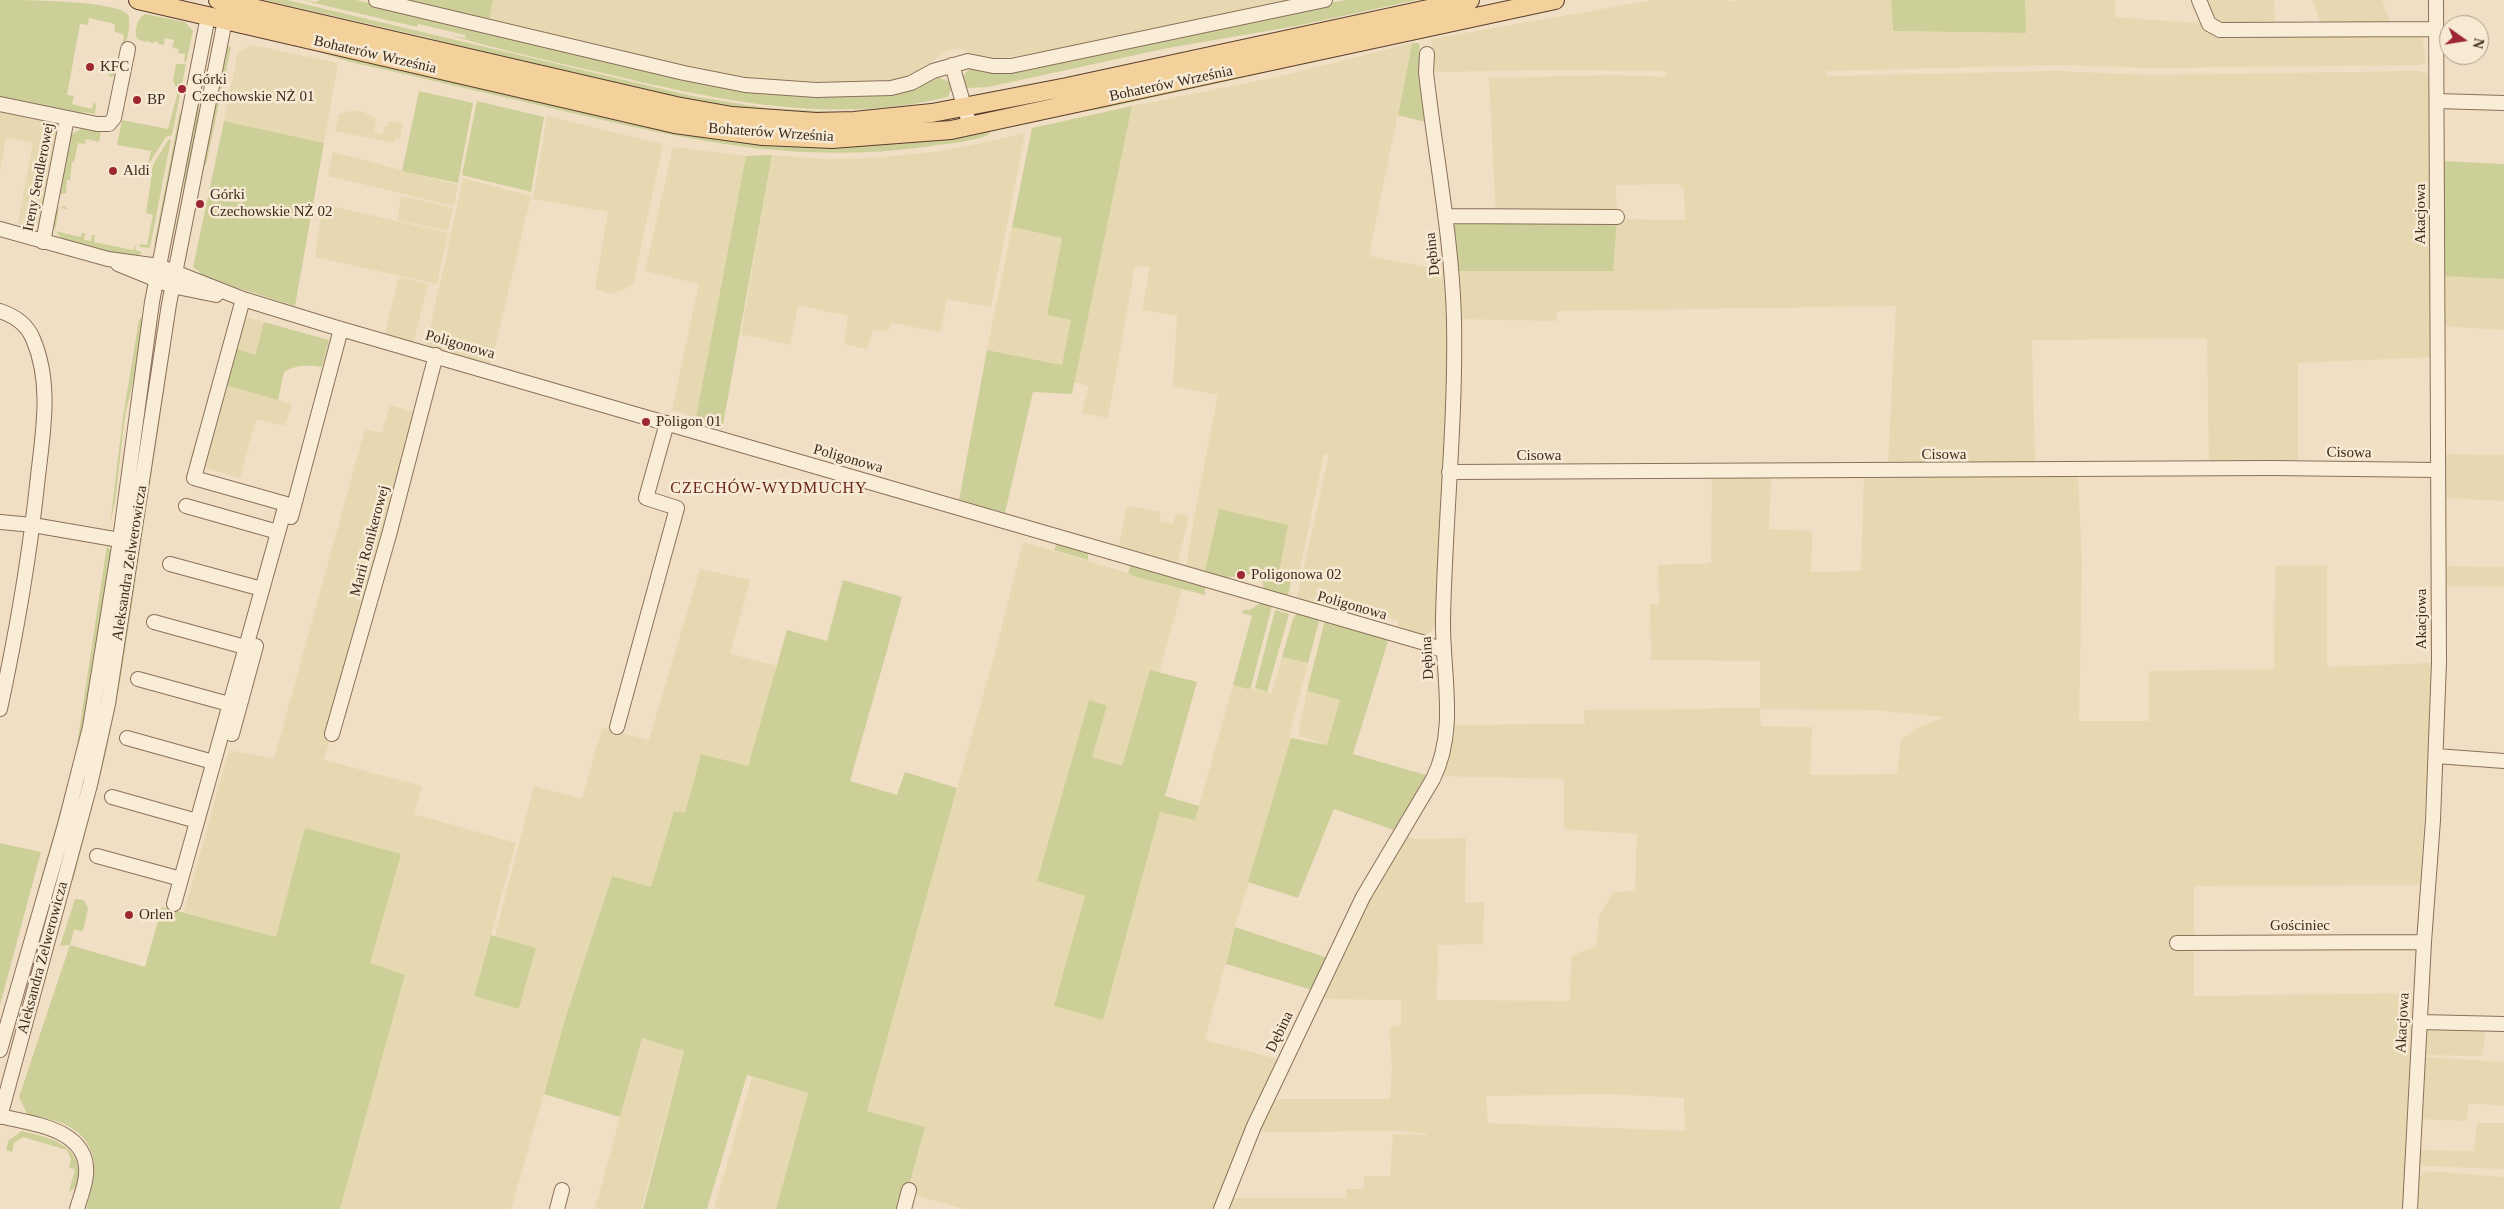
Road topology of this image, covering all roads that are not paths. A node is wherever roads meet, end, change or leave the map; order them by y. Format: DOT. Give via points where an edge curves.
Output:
graph roads {
  1 [pos="138,0"];
  2 [pos="376,0"];
  3 [pos="1325,0"];
  4 [pos="1470,0"];
  5 [pos="1555,0"];
  6 [pos="2198,0"];
  7 [pos="2436,0"];
  8 [pos="1442,3"];
  9 [pos="220,7"];
  10 [pos="2436,29"];
  11 [pos="128,49"];
  12 [pos="1427,54"];
  13 [pos="952,64"];
  14 [pos="2437,101"];
  15 [pos="2504,103"];
  16 [pos="0,104"];
  17 [pos="965,107"];
  18 [pos="67,118"];
  19 [pos="970,126"];
  20 [pos="1445,216"];
  21 [pos="1617,217"];
  22 [pos="0,229"];
  23 [pos="43,242"];
  24 [pos="108,259"];
  25 [pos="159,266"];
  26 [pos="176,272"];
  27 [pos="156,281"];
  28 [pos="172,286"];
  29 [pos="244,300"];
  30 [pos="0,311"];
  31 [pos="342,329"];
  32 [pos="436,355"];
  33 [pos="667,423"];
  34 [pos="2438,470"];
  35 [pos="1449,472"];
  36 [pos="186,506"];
  37 [pos="0,522"];
  38 [pos="33,525"];
  39 [pos="278,532"];
  40 [pos="120,540"];
  41 [pos="170,564"];
  42 [pos="262,590"];
  43 [pos="154,622"];
  44 [pos="1443,644"];
  45 [pos="245,647"];
  46 [pos="138,679"];
  47 [pos="229,704"];
  48 [pos="0,709"];
  49 [pos="617,727"];
  50 [pos="232,734"];
  51 [pos="332,734"];
  52 [pos="127,738"];
  53 [pos="2436,756"];
  54 [pos="2504,761"];
  55 [pos="213,762"];
  56 [pos="112,797"];
  57 [pos="197,821"];
  58 [pos="97,856"];
  59 [pos="181,879"];
  60 [pos="174,904"];
  61 [pos="2424,942"];
  62 [pos="2177,943"];
  63 [pos="2420,1022"];
  64 [pos="2504,1024"];
  65 [pos="0,1050"];
  66 [pos="0,1116"];
  67 [pos="562,1190"];
  68 [pos="909,1190"];
  69 [pos="77,1209"];
  70 [pos="557,1209"];
  71 [pos="904,1209"];
  72 [pos="1221,1209"];
  73 [pos="2410,1209"];
  1 -- 9 [label="main road, Bohaterów Września"];
  2 -- 13 [label="street" via="745,85 816,90 891,88 912,83"];
  3 -- 13 [label="street" via="1011,66 968,61"];
  4 -- 8 [label="main road, Bohaterów Września"];
  5 -- 19 [label="main road, Bohaterów Września"];
  6 -- 10 [label="street" via="2209,24 2220,30"];
  7 -- 10 [label="street, Akacjowa"];
  8 -- 17 [label="main road, Bohaterów Września"];
  9 -- 17 [label="main road, Bohaterów Września" via="732,116 801,122 854,121"];
  9 -- 19 [label="main road, Bohaterów Września" via="675,124 771,136 832,139 880,137"];
  9 -- 25 [label="street, Aleksandra Zelwerowicza"];
  9 -- 26 [label="street, Aleksandra Zelwerowicza"];
  10 -- 14 [label="street, Akacjowa"];
  11 -- 18 [label="street, Ireny Sendlerowej" via="114,118 109,124"];
  12 -- 20 [label="street, Dębina" via="1426,72"];
  13 -- 17 [label="street"];
  14 -- 15 [label="street"];
  14 -- 34 [label="street, Akacjowa"];
  16 -- 18 [label="street, Ireny Sendlerowej"];
  17 -- 19 [label="street"];
  18 -- 23 [label="street, Ireny Sendlerowej"];
  20 -- 21 [label="street"];
  20 -- 35 [label="street, Dębina" via="1454,321"];
  22 -- 23 [label="street, Poligonowa"];
  23 -- 24 [label="street, Poligonowa"];
  24 -- 25 [label="street, Poligonowa"];
  24 -- 27 [label="street, Poligonowa"];
  25 -- 26 [label="street, Poligonowa"];
  25 -- 27 [label="street, Aleksandra Zelwerowicza"];
  26 -- 28 [label="street, Aleksandra Zelwerowicza"];
  26 -- 29 [label="street, Poligonowa"];
  27 -- 28 [label="street, Poligonowa"];
  27 -- 40 [label="street, Aleksandra Zelwerowicza"];
  28 -- 29 [label="street, Poligonowa"];
  28 -- 66 [label="street, Aleksandra Zelwerowicza" via="108,704 90,785"];
  29 -- 31 [label="street, Poligonowa"];
  29 -- 39 [label="street" via="194,478 286,504"];
  30 -- 38 [label="street" via="24,324 33,338 43,374 44,420"];
  31 -- 32 [label="street, Poligonowa"];
  31 -- 50 [label="street"];
  32 -- 33 [label="street, Poligonowa"];
  32 -- 51 [label="street, Marii Ronikerowej"];
  33 -- 44 [label="street, Poligonowa" via="1428,644"];
  33 -- 49 [label="street" via="646,498 677,508"];
  34 -- 35 [label="street, Cisowa"];
  34 -- 53 [label="street, Akacjowa"];
  35 -- 44 [label="street, Dębina"];
  36 -- 39 [label="street"];
  37 -- 38 [label="street"];
  38 -- 40 [label="street"];
  38 -- 48 [label="street" via="18,629"];
  39 -- 42 [label="street"];
  40 -- 65 [label="street, Aleksandra Zelwerowicza" via="85,752"];
  41 -- 42 [label="street"];
  42 -- 45 [label="street"];
  43 -- 45 [label="street"];
  44 -- 72 [label="street, Dębina" via="1447,731 1440,766 1364,897 1250,1134"];
  45 -- 47 [label="street"];
  46 -- 47 [label="street"];
  47 -- 55 [label="street"];
  52 -- 55 [label="street"];
  53 -- 54 [label="street"];
  53 -- 61 [label="street, Akacjowa"];
  55 -- 57 [label="street"];
  56 -- 57 [label="street"];
  57 -- 59 [label="street"];
  58 -- 59 [label="street"];
  59 -- 60 [label="street"];
  61 -- 62 [label="street, Gościniec"];
  61 -- 63 [label="street, Akacjowa"];
  63 -- 64 [label="street"];
  63 -- 73 [label="street, Akacjowa"];
  66 -- 69 [label="street" via="62,1132 78,1147 86,1168"];
  67 -- 70 [label="street"];
  68 -- 71 [label="street"];
}
